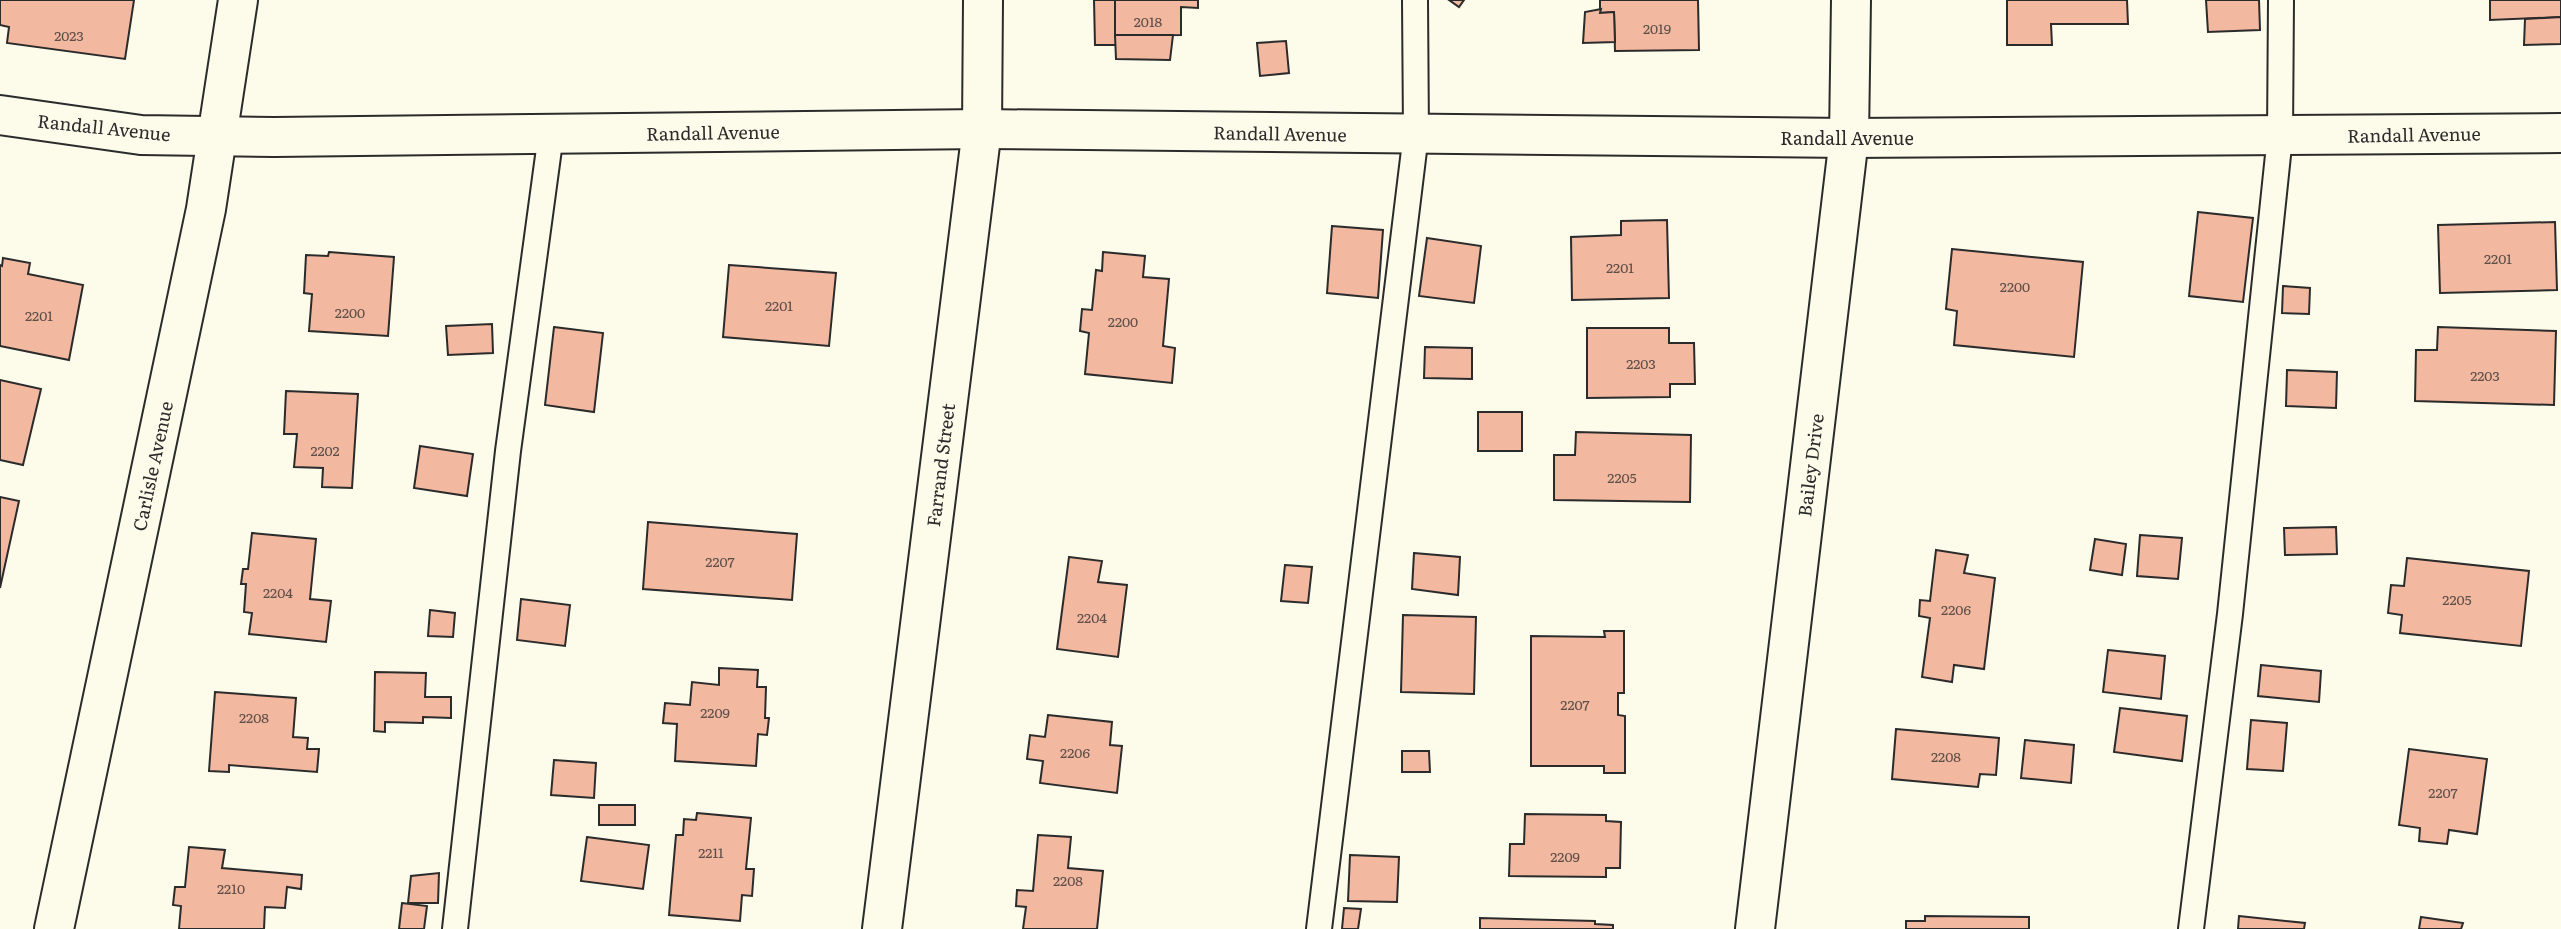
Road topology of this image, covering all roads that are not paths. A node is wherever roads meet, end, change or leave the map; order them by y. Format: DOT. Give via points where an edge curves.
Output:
graph roads {
  1 [pos="238,0"];
  2 [pos="983,0"];
  3 [pos="1416,0"];
  4 [pos="1851,0"];
  5 [pos="2281,0"];
  6 [pos="0,115"];
  7 [pos="982,129"];
  8 [pos="2561,133"];
  9 [pos="551,134"];
  10 [pos="1416,134"];
  11 [pos="2280,135"];
  12 [pos="217,136"];
  13 [pos="1849,138"];
  14 [pos="54,929"];
  15 [pos="455,929"];
  16 [pos="882,929"];
  17 [pos="1320,929"];
  18 [pos="1755,929"];
  19 [pos="2191,929"];
  1 -- 12 [label="street, Carlisle Avenue"];
  2 -- 7 [label="street, Farrand Street"];
  3 -- 10 [label="lane"];
  4 -- 13 [label="street, Bailey Drive"];
  5 -- 11 [label="lane"];
  6 -- 12 [label="street, Randall Avenue" via="141,135"];
  7 -- 9 [label="street, Randall Avenue"];
  7 -- 10 [label="street, Randall Avenue"];
  7 -- 16 [label="street, Farrand Street"];
  8 -- 11 [label="street, Randall Avenue"];
  9 -- 12 [label="street, Randall Avenue"];
  9 -- 15 [label="lane" via="508,451"];
  10 -- 13 [label="street, Randall Avenue"];
  10 -- 17 [label="lane"];
  11 -- 13 [label="street, Randall Avenue"];
  11 -- 19 [label="lane" via="2230,614"];
  12 -- 14 [label="street, Carlisle Avenue" via="206,209"];
  13 -- 18 [label="street, Bailey Drive"];
}
